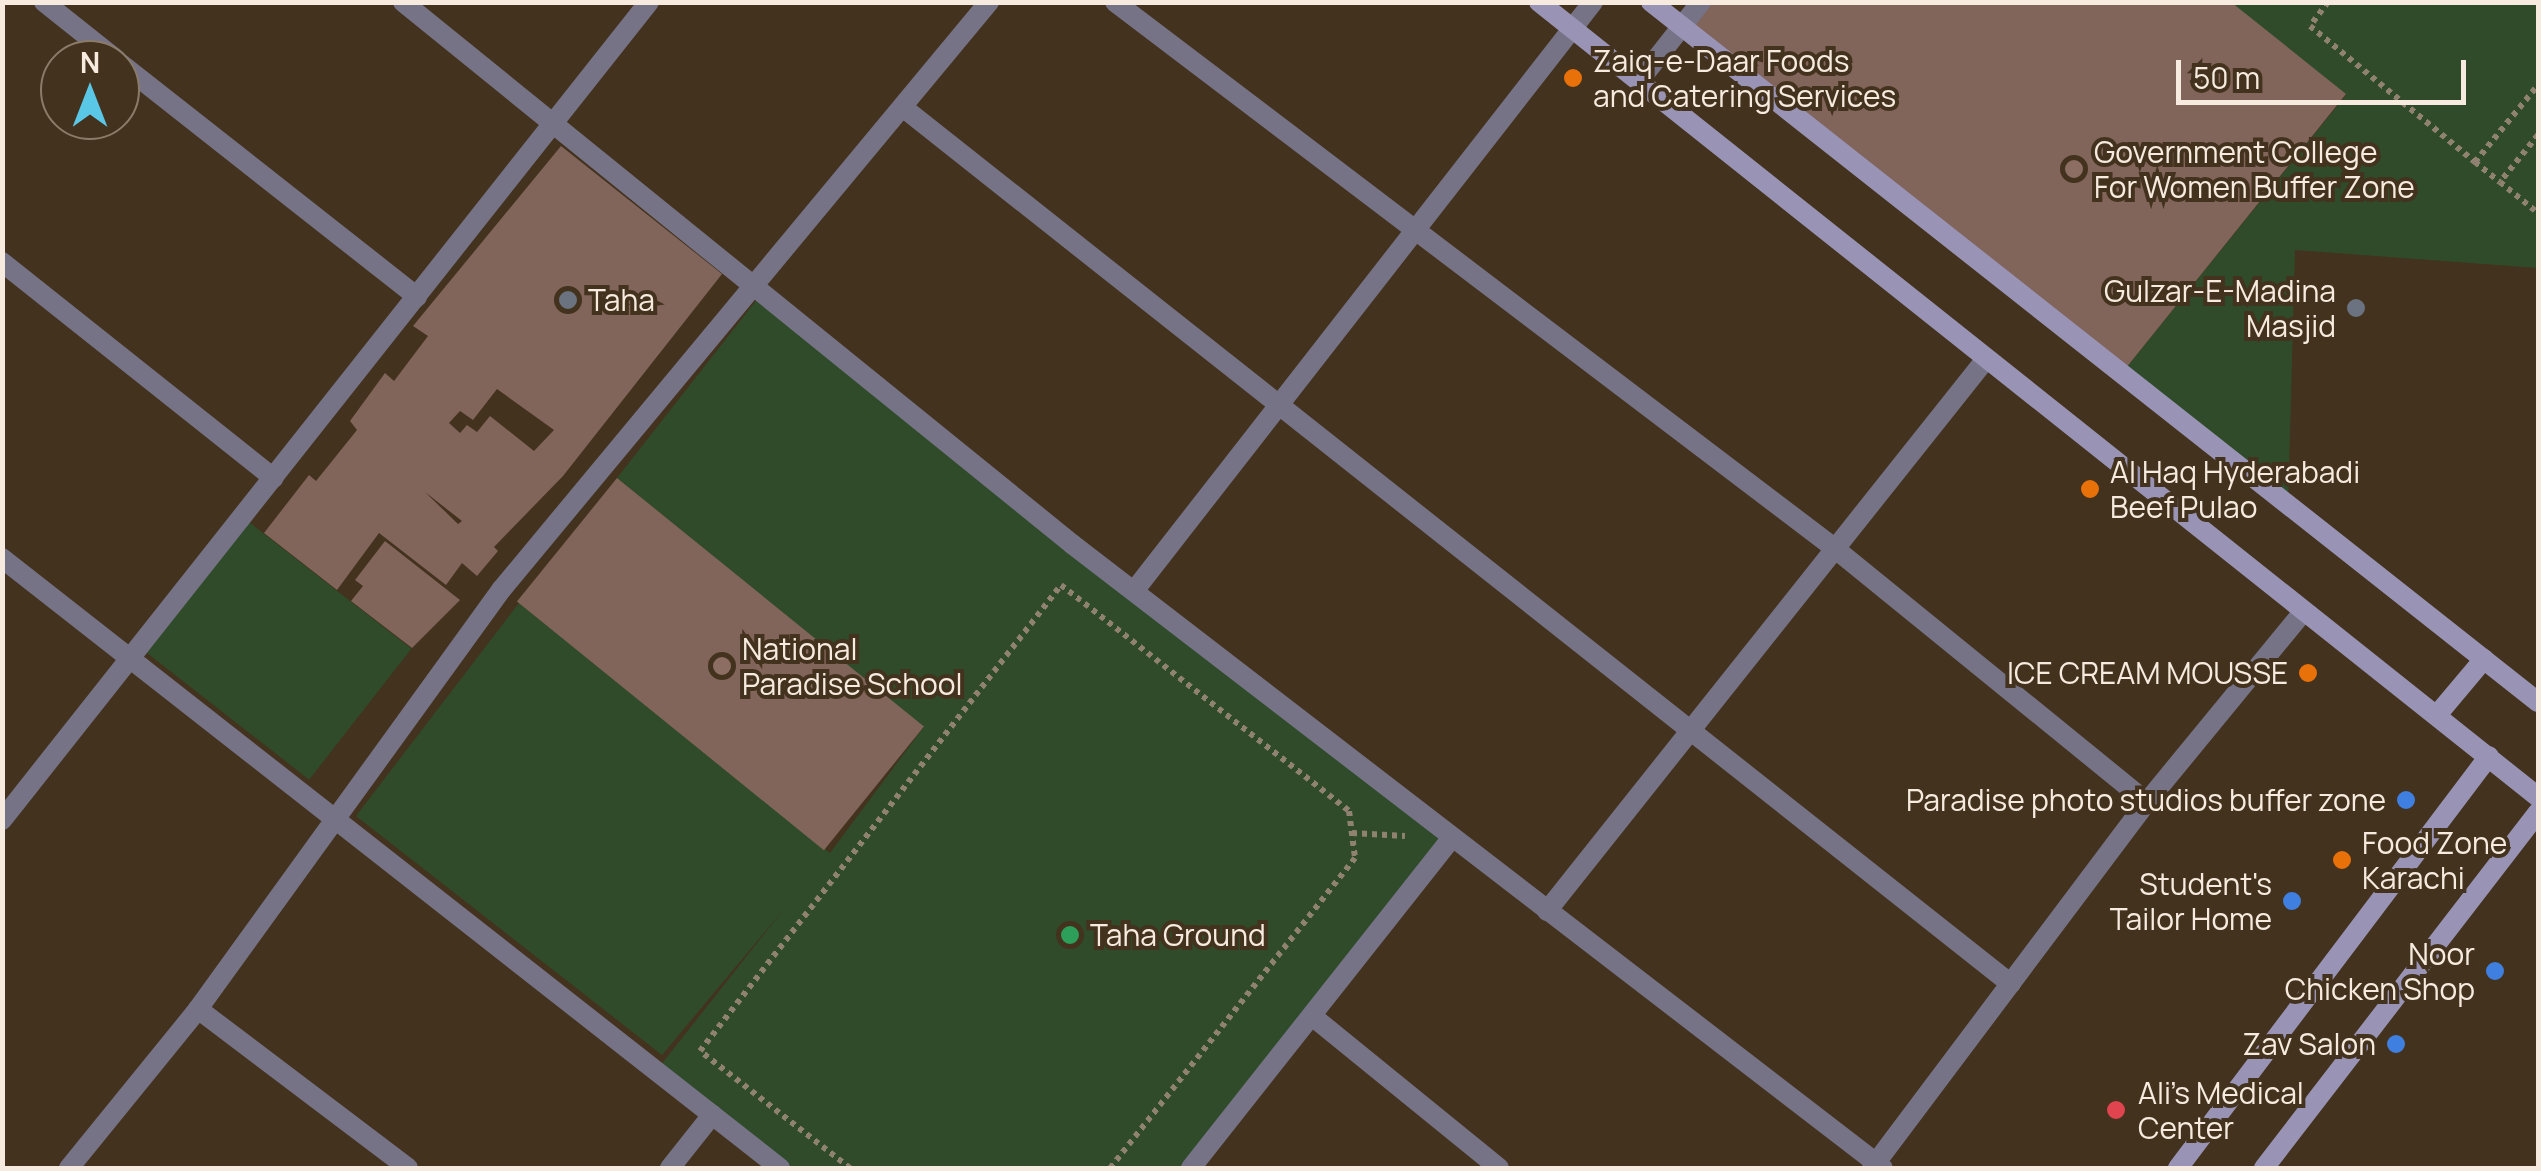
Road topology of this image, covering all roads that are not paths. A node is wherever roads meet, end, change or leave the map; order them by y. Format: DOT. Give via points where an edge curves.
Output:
graph roads {
  1 [pos="44,2"];
  2 [pos="403,2"];
  3 [pos="650,2"];
  4 [pos="989,2"];
  5 [pos="1115,2"];
  6 [pos="1539,2"];
  7 [pos="1593,2"];
  8 [pos="1652,2"];
  9 [pos="1700,2"];
  10 [pos="1682,28"];
  11 [pos="1572,29"];
  12 [pos="92,40"];
  13 [pos="140,78"];
  14 [pos="1639,81"];
  15 [pos="906,109"];
  16 [pos="555,123"];
  17 [pos="1414,231"];
  18 [pos="2,262"];
  19 [pos="750,284"];
  20 [pos="417,297"];
  21 [pos="1986,358"];
  22 [pos="1280,403"];
  23 [pos="274,478"];
  24 [pos="1833,547"];
  25 [pos="2,558"];
  26 [pos="1134,591"];
  27 [pos="2304,612"];
  28 [pos="130,659"];
  29 [pos="2484,659"];
  30 [pos="2538,702"];
  31 [pos="2438,715"];
  32 [pos="1688,732"];
  33 [pos="2489,756"];
  34 [pos="2538,796"];
  35 [pos="2148,802"];
  36 [pos="2538,812"];
  37 [pos="334,817"];
  38 [pos="2,820"];
  39 [pos="1451,838"];
  40 [pos="1546,911"];
  41 [pos="2011,984"];
  42 [pos="198,1009"];
  43 [pos="1312,1016"];
  44 [pos="712,1115"];
  45 [pos="1877,1167"];
  46 [pos="69,1168"];
  47 [pos="408,1168"];
  48 [pos="670,1168"];
  49 [pos="780,1168"];
  50 [pos="1191,1168"];
  51 [pos="1499,1168"];
  52 [pos="2178,1168"];
  53 [pos="2264,1168"];
  1 -- 12 [label="street"];
  2 -- 16 [label="street"];
  3 -- 16 [label="street"];
  4 -- 15 [label="street"];
  5 -- 17 [label="street"];
  6 -- 11 [label="main road"];
  7 -- 11 [label="street"];
  8 -- 10 [label="main road"];
  9 -- 10 [label="street"];
  10 -- 14 [label="street"];
  10 -- 29 [label="main road"];
  11 -- 14 [label="main road"];
  11 -- 17 [label="street"];
  13 -- 20 [label="street"];
  14 -- 21 [label="main road"];
  15 -- 19 [label="street"];
  15 -- 22 [label="street"];
  16 -- 19 [label="street"];
  16 -- 20 [label="street"];
  17 -- 22 [label="street"];
  17 -- 24 [label="street"];
  18 -- 23 [label="street"];
  19 -- 26 [label="street"];
  19 -- 37 [label="street" via="500,590"];
  20 -- 23 [label="street"];
  21 -- 24 [label="street"];
  21 -- 27 [label="main road"];
  22 -- 26 [label="street"];
  22 -- 32 [label="street"];
  23 -- 28 [label="street"];
  24 -- 32 [label="street"];
  24 -- 35 [label="street"];
  25 -- 28 [label="street"];
  26 -- 39 [label="street"];
  27 -- 31 [label="main road"];
  27 -- 35 [label="street"];
  28 -- 37 [label="street"];
  28 -- 38 [label="street"];
  29 -- 30 [label="main road"];
  29 -- 31 [label="main road"];
  31 -- 33 [label="main road"];
  32 -- 40 [label="street"];
  32 -- 41 [label="street"];
  33 -- 34 [label="main road"];
  33 -- 52 [label="main road"];
  35 -- 41 [label="street"];
  36 -- 53 [label="main road"];
  37 -- 42 [label="street"];
  37 -- 44 [label="street"];
  39 -- 40 [label="street"];
  39 -- 43 [label="street"];
  40 -- 45 [label="street"];
  41 -- 45 [label="street"];
  42 -- 46 [label="street"];
  42 -- 47 [label="street"];
  43 -- 50 [label="street"];
  43 -- 51 [label="street"];
  44 -- 48 [label="street"];
  44 -- 49 [label="street"];
}
